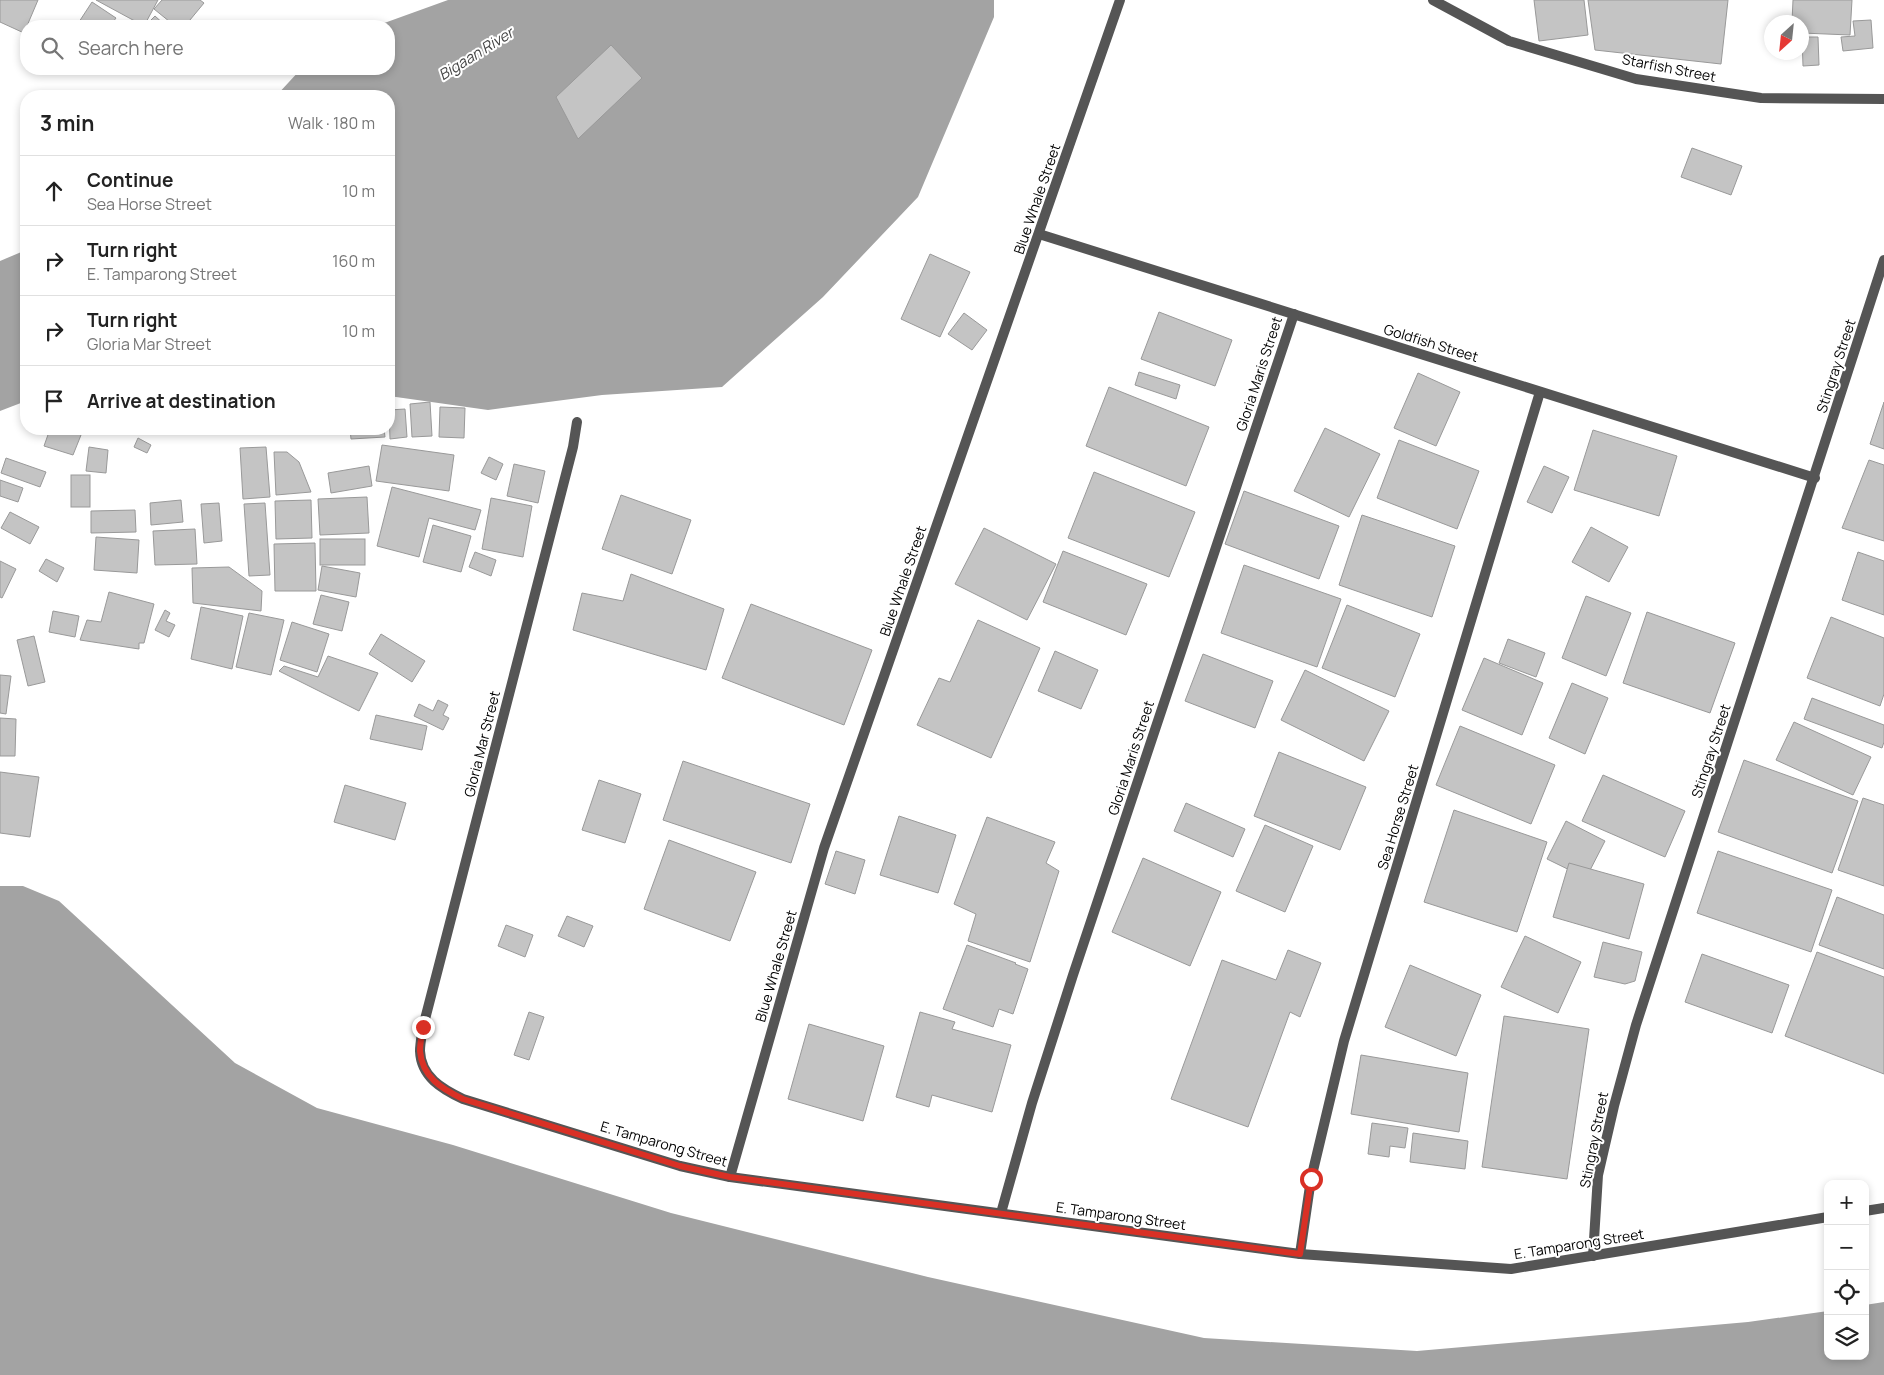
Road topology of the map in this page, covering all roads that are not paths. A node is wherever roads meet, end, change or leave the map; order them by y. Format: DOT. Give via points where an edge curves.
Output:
graph roads {
  1 [pos="1120,0"];
  2 [pos="1433,0"];
  3 [pos="1884,99"];
  4 [pos="1039,234"];
  5 [pos="1884,260"];
  6 [pos="1294,314"];
  7 [pos="1540,392"];
  8 [pos="577,422"];
  9 [pos="1815,478"];
  10 [pos="427,1074"];
  11 [pos="730,1177"];
  12 [pos="1884,1208"];
  13 [pos="1869,1210"];
  14 [pos="1001,1214"];
  15 [pos="1824,1218"];
  16 [pos="1300,1254"];
  17 [pos="1593,1256"];
  1 -- 4 [label="street, Blue Whale Street"];
  2 -- 3 [label="street, Starfish Street" via="1509,41 1636,79 1761,98"];
  4 -- 6 [label="street, Goldfish Street"];
  4 -- 11 [label="street, Blue Whale Street" via="824,848"];
  5 -- 9 [label="street, Stingray Street"];
  6 -- 7 [label="street, Goldfish Street"];
  6 -- 14 [label="street, Gloria Maris Street" via="1073,974"];
  7 -- 9 [label="street, Goldfish Street"];
  7 -- 16 [label="street, Sea Horse Street" via="1344,1041 1311,1179"];
  8 -- 10 [label="street, Gloria Mar Street" via="423,1027 420,1052"];
  9 -- 17 [label="street, Stingray Street" via="1634,1034 1598,1176"];
  10 -- 11 [label="street, E. Tamparong Street" via="442,1088 463,1099 680,1166"];
  11 -- 14 [label="street, E. Tamparong Street"];
  12 -- 13 [label="street"];
  14 -- 16 [label="street, E. Tamparong Street"];
  15 -- 17 [label="street, E. Tamparong Street"];
  16 -- 17 [label="street, E. Tamparong Street" via="1511,1269"];
}
